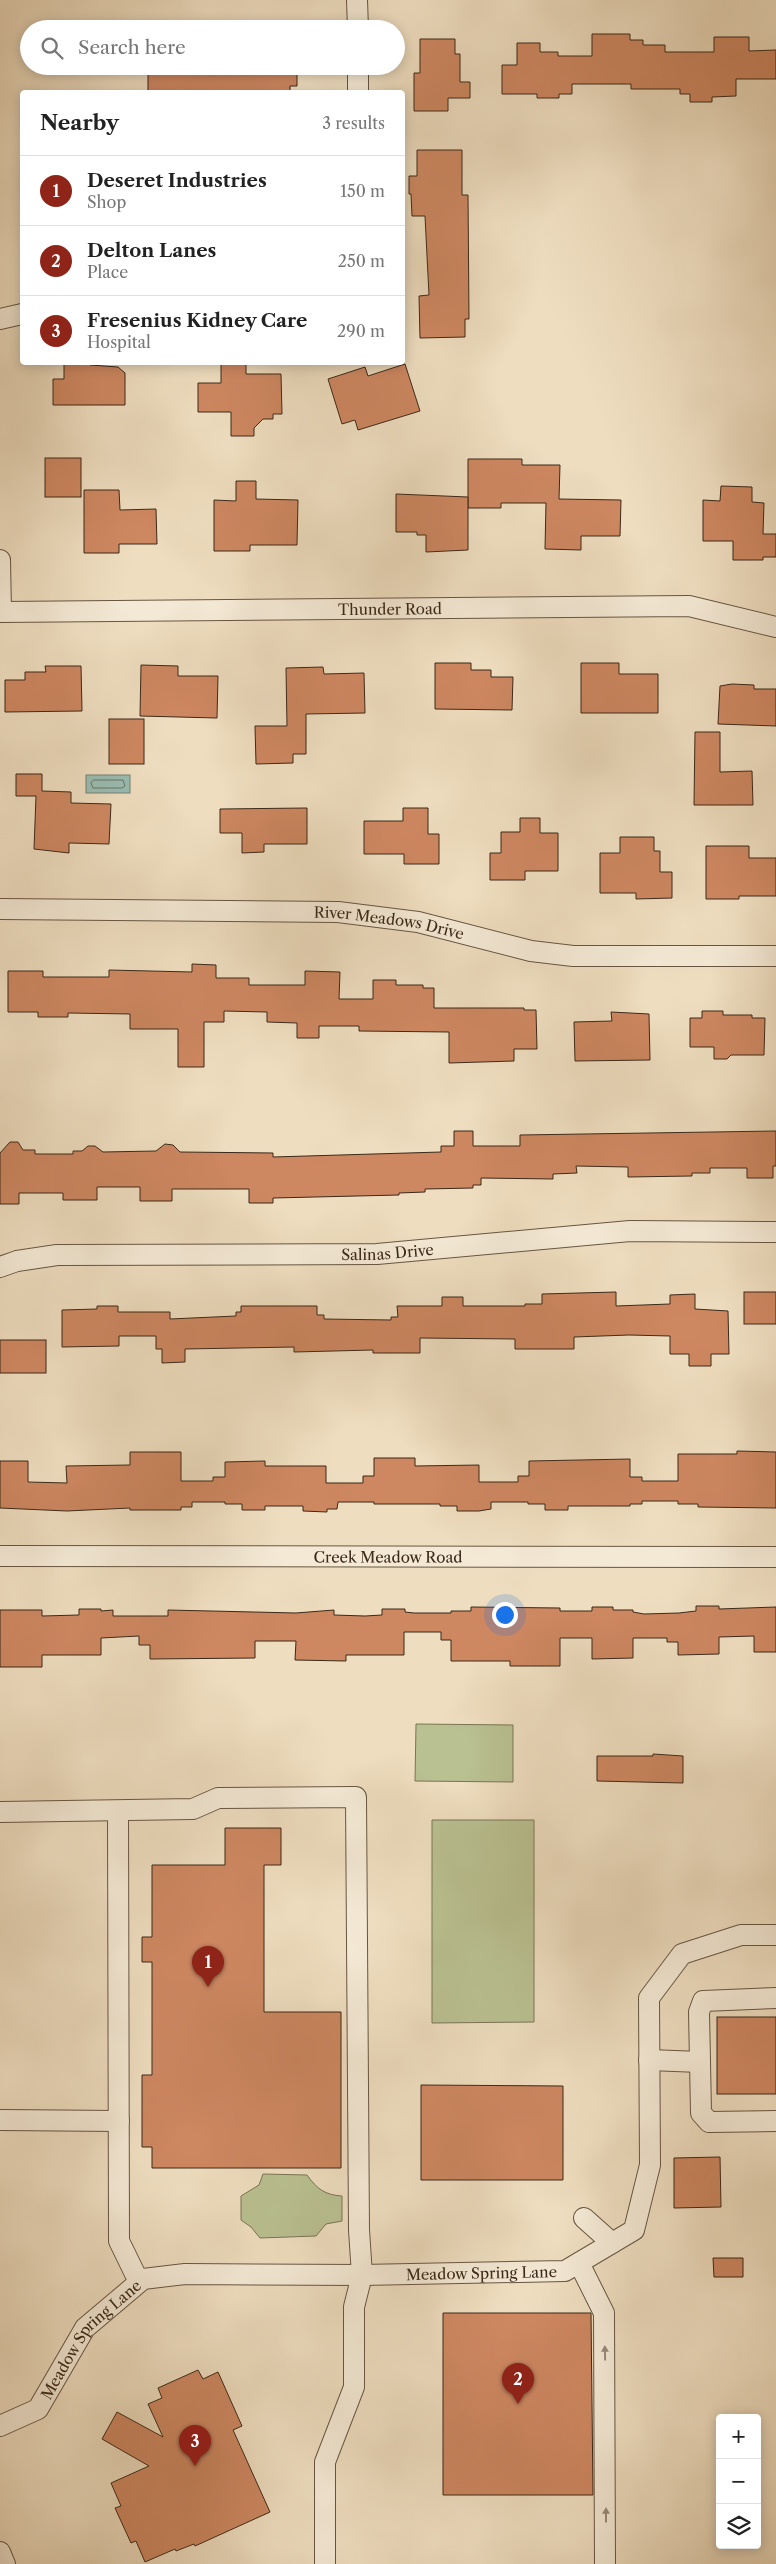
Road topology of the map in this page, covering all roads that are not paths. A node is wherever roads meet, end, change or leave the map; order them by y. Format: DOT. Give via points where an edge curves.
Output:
graph roads {
  1 [pos="357,0"];
  2 [pos="358,20"];
  3 [pos="358,75"];
  4 [pos="358,90"];
  5 [pos="20,314"];
  6 [pos="0,319"];
  7 [pos="0,560"];
  8 [pos="1,612"];
  9 [pos="776,627"];
  10 [pos="0,909"];
  11 [pos="776,956"];
  12 [pos="776,1232"];
  13 [pos="0,1267"];
  14 [pos="0,1556"];
  15 [pos="776,1557"];
  16 [pos="118,1811"];
  17 [pos="0,1812"];
  18 [pos="776,1935"];
  19 [pos="776,1998"];
  20 [pos="649,2060"];
  21 [pos="700,2062"];
  22 [pos="0,2120"];
  23 [pos="119,2121"];
  24 [pos="776,2121"];
  25 [pos="584,2218"];
  26 [pos="612,2243"];
  27 [pos="579,2263"];
  28 [pos="362,2275"];
  29 [pos="139,2282"];
  30 [pos="0,2426"];
  31 [pos="0,2552"];
  32 [pos="5,2564"];
  33 [pos="325,2564"];
  34 [pos="605,2564"];
  1 -- 2 [label="street"];
  3 -- 4 [label="street"];
  5 -- 6 [label="street"];
  7 -- 8 [label="street"];
  8 -- 9 [label="street, Thunder Road" via="689,606"];
  10 -- 11 [label="street, River Meadows Drive" via="338,912 418,922 531,951 573,956"];
  12 -- 13 [label="street, Salinas Drive" via="630,1231 377,1254 57,1255"];
  14 -- 15 [label="street, Creek Meadow Road"];
  16 -- 17 [label="street"];
  16 -- 23 [label="street"];
  16 -- 28 [label="street" via="193,1809 218,1798 356,1797 358,2230"];
  18 -- 20 [label="street, Meadow Spring Lane" via="741,1935 682,1954 649,1998"];
  19 -- 21 [label="street" via="703,2001 699,2012"];
  20 -- 21 [label="street"];
  20 -- 26 [label="street, Meadow Spring Lane" via="650,2165 634,2230"];
  21 -- 24 [label="street" via="701,2113 709,2122"];
  22 -- 23 [label="street"];
  23 -- 29 [label="street" via="119,2241"];
  25 -- 26 [label="street"];
  26 -- 27 [label="street, Meadow Spring Lane"];
  27 -- 28 [label="street, Meadow Spring Lane" via="565,2271"];
  34 -- 27 [label="street, one-way" via="604,2313"];
  28 -- 29 [label="street, Meadow Spring Lane" via="184,2274"];
  28 -- 33 [label="street" via="354,2307 354,2387 325,2462"];
  29 -- 30 [label="street, Meadow Spring Lane" via="85,2328 38,2409"];
  31 -- 32 [label="street"];
}
